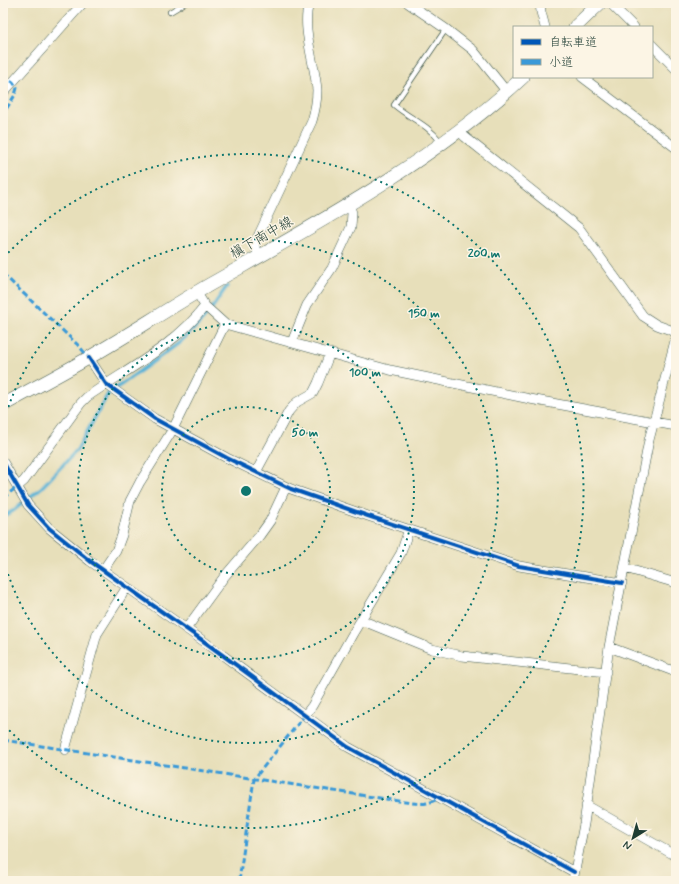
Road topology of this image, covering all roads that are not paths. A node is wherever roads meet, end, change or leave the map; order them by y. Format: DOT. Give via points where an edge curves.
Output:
graph roads {
  1 [pos="83,3"];
  2 [pos="185,3"];
  3 [pos="309,3"];
  4 [pos="408,3"];
  5 [pos="540,3"];
  6 [pos="600,3"];
  7 [pos="610,3"];
  8 [pos="170,12"];
  9 [pos="546,26"];
  10 [pos="576,26"];
  11 [pos="633,26"];
  12 [pos="446,29"];
  13 [pos="653,46"];
  14 [pos="676,69"];
  15 [pos="522,78"];
  16 [pos="583,78"];
  17 [pos="507,92"];
  18 [pos="3,93"];
  19 [pos="459,131"];
  20 [pos="442,144"];
  21 [pos="676,148"];
  22 [pos="349,204"];
  23 [pos="260,256"];
  24 [pos="197,293"];
  25 [pos="205,306"];
  26 [pos="225,324"];
  27 [pos="676,332"];
  28 [pos="676,337"];
  29 [pos="292,342"];
  30 [pos="330,353"];
  31 [pos="89,358"];
  32 [pos="674,358"];
  33 [pos="106,384"];
  34 [pos="3,405"];
  35 [pos="654,422"];
  36 [pos="676,426"];
  37 [pos="173,429"];
  38 [pos="3,462"];
  39 [pos="256,472"];
  40 [pos="286,486"];
  41 [pos="17,487"];
  42 [pos="409,529"];
  43 [pos="625,568"];
  44 [pos="103,570"];
  45 [pos="622,583"];
  46 [pos="676,583"];
  47 [pos="127,587"];
  48 [pos="361,620"];
  49 [pos="186,629"];
  50 [pos="609,647"];
  51 [pos="606,672"];
  52 [pos="676,672"];
  53 [pos="305,715"];
  54 [pos="65,750"];
  55 [pos="586,805"];
  56 [pos="676,856"];
  57 [pos="573,876"];
  1 -- 18 [label="street"];
  2 -- 8 [label="lane"];
  3 -- 23 [label="street" via="306,22 317,92 316,108 254,245"];
  4 -- 12 [label="street"];
  5 -- 9 [label="street"];
  6 -- 10 [label="main road"];
  7 -- 11 [label="street"];
  12 -- 17 [label="street" via="473,50"];
  12 -- 20 [label="lane" via="394,105 426,126"];
  13 -- 14 [label="street"];
  15 -- 17 [label="main road, 槇下南中線"];
  16 -- 21 [label="street"];
  17 -- 19 [label="main road, 槇下南中線"];
  19 -- 20 [label="main road, 槇下南中線"];
  19 -- 27 [label="street" via="579,228 643,316"];
  20 -- 22 [label="main road, 槇下南中線"];
  22 -- 23 [label="main road, 槇下南中線"];
  22 -- 29 [label="street" via="352,213 351,227 332,268 306,305"];
  23 -- 24 [label="main road, 槇下南中線"];
  24 -- 25 [label="street"];
  24 -- 31 [label="main road, 槇下南中線"];
  25 -- 26 [label="street"];
  25 -- 33 [label="street" via="198,316 165,344"];
  26 -- 29 [label="street"];
  26 -- 37 [label="street"];
  28 -- 32 [label="street"];
  29 -- 30 [label="street"];
  30 -- 35 [label="street" via="390,370"];
  30 -- 39 [label="street" via="313,393 297,402 289,411"];
  31 -- 33 [label="street"];
  31 -- 34 [label="main road, 槇下南中線"];
  32 -- 35 [label="street"];
  33 -- 37 [label="street" via="120,396"];
  33 -- 41 [label="street" via="81,403"];
  35 -- 36 [label="street"];
  35 -- 43 [label="street"];
  37 -- 39 [label="street"];
  37 -- 44 [label="street" via="130,501 116,551"];
  38 -- 41 [label="street"];
  39 -- 40 [label="street"];
  40 -- 42 [label="street"];
  40 -- 49 [label="street" via="260,535 224,577"];
  41 -- 44 [label="street" via="28,506 49,528"];
  42 -- 45 [label="street" via="519,566"];
  42 -- 48 [label="street" via="401,553"];
  43 -- 45 [label="street"];
  43 -- 46 [label="street"];
  44 -- 47 [label="street"];
  45 -- 50 [label="street"];
  47 -- 49 [label="street"];
  47 -- 54 [label="street" via="97,634"];
  48 -- 51 [label="street" via="432,649 462,656"];
  48 -- 53 [label="street"];
  49 -- 53 [label="street"];
  50 -- 51 [label="street"];
  50 -- 52 [label="street"];
  51 -- 55 [label="street"];
  53 -- 57 [label="street" via="348,747"];
  55 -- 56 [label="street"];
  55 -- 57 [label="street"];
}
